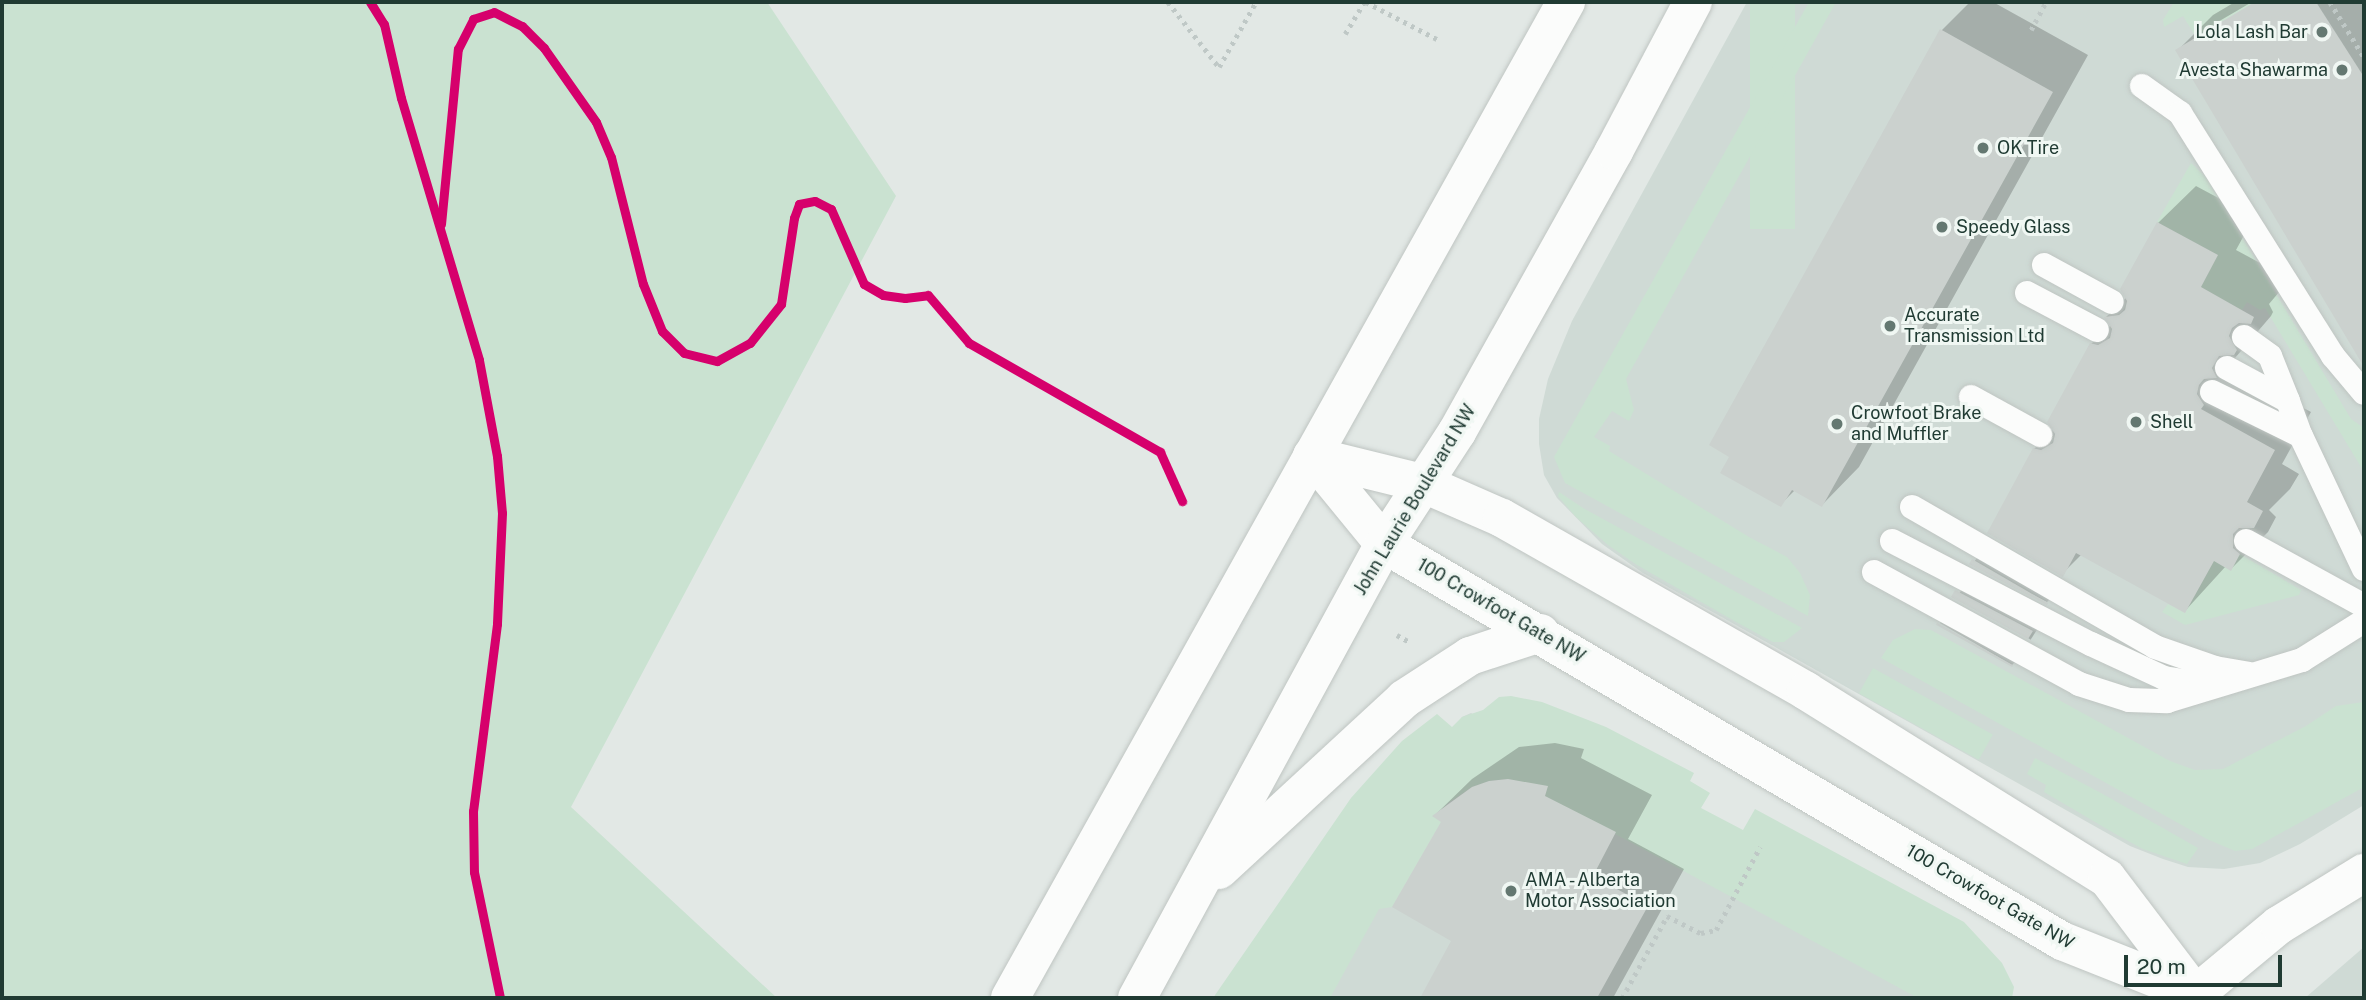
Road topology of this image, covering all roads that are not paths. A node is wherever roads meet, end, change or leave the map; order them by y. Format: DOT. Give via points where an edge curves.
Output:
graph roads {
  1 [pos="1566,2"];
  2 [pos="1693,2"];
  3 [pos="2142,86"];
  4 [pos="2044,265"];
  5 [pos="2027,293"];
  6 [pos="2112,302"];
  7 [pos="2097,330"];
  8 [pos="2244,337"];
  9 [pos="2227,369"];
  10 [pos="2212,392"];
  11 [pos="2364,393"];
  12 [pos="1971,397"];
  13 [pos="2288,401"];
  14 [pos="2040,435"];
  15 [pos="2301,436"];
  16 [pos="1312,456"];
  17 [pos="1422,483"];
  18 [pos="1912,506"];
  19 [pos="1892,541"];
  20 [pos="2246,541"];
  21 [pos="1384,544"];
  22 [pos="2364,569"];
  23 [pos="1874,572"];
  24 [pos="2364,606"];
  25 [pos="2364,621"];
  26 [pos="1540,633"];
  27 [pos="2254,675"];
  28 [pos="2218,686"];
  29 [pos="2364,873"];
  30 [pos="1197,891"];
  31 [pos="2194,997"];
  32 [pos="1010,998"];
  33 [pos="1137,998"];
  1 -- 16 [label="street"];
  2 -- 17 [label="street, John Laurie Boulevard NW" via="1457,432"];
  3 -- 11 [label="lane" via="2180,113 2333,356"];
  4 -- 6 [label="lane"];
  5 -- 7 [label="lane"];
  8 -- 13 [label="lane" via="2270,356"];
  9 -- 13 [label="lane"];
  10 -- 15 [label="lane"];
  12 -- 14 [label="lane"];
  13 -- 15 [label="lane"];
  15 -- 22 [label="lane"];
  16 -- 17 [label="street"];
  16 -- 21 [label="street, 100 Crowfoot Gate NW"];
  16 -- 32 [label="street"];
  17 -- 21 [label="street, John Laurie Boulevard NW"];
  17 -- 31 [label="street" via="1502,518 1807,691 2107,878"];
  18 -- 27 [label="lane" via="2155,647 2215,668"];
  19 -- 28 [label="lane" via="2164,678"];
  20 -- 24 [label="lane"];
  21 -- 26 [label="street, 100 Crowfoot Gate NW"];
  21 -- 30 [label="street, John Laurie Boulevard NW"];
  23 -- 28 [label="lane" via="2079,684 2129,700 2166,701"];
  25 -- 27 [label="lane" via="2302,660"];
  26 -- 30 [label="street" via="1470,656 1404,699"];
  26 -- 31 [label="street, 100 Crowfoot Gate NW" via="2062,941"];
  27 -- 28 [label="lane"];
  29 -- 31 [label="street" via="2279,925"];
  30 -- 33 [label="street, John Laurie Boulevard NW"];
}
